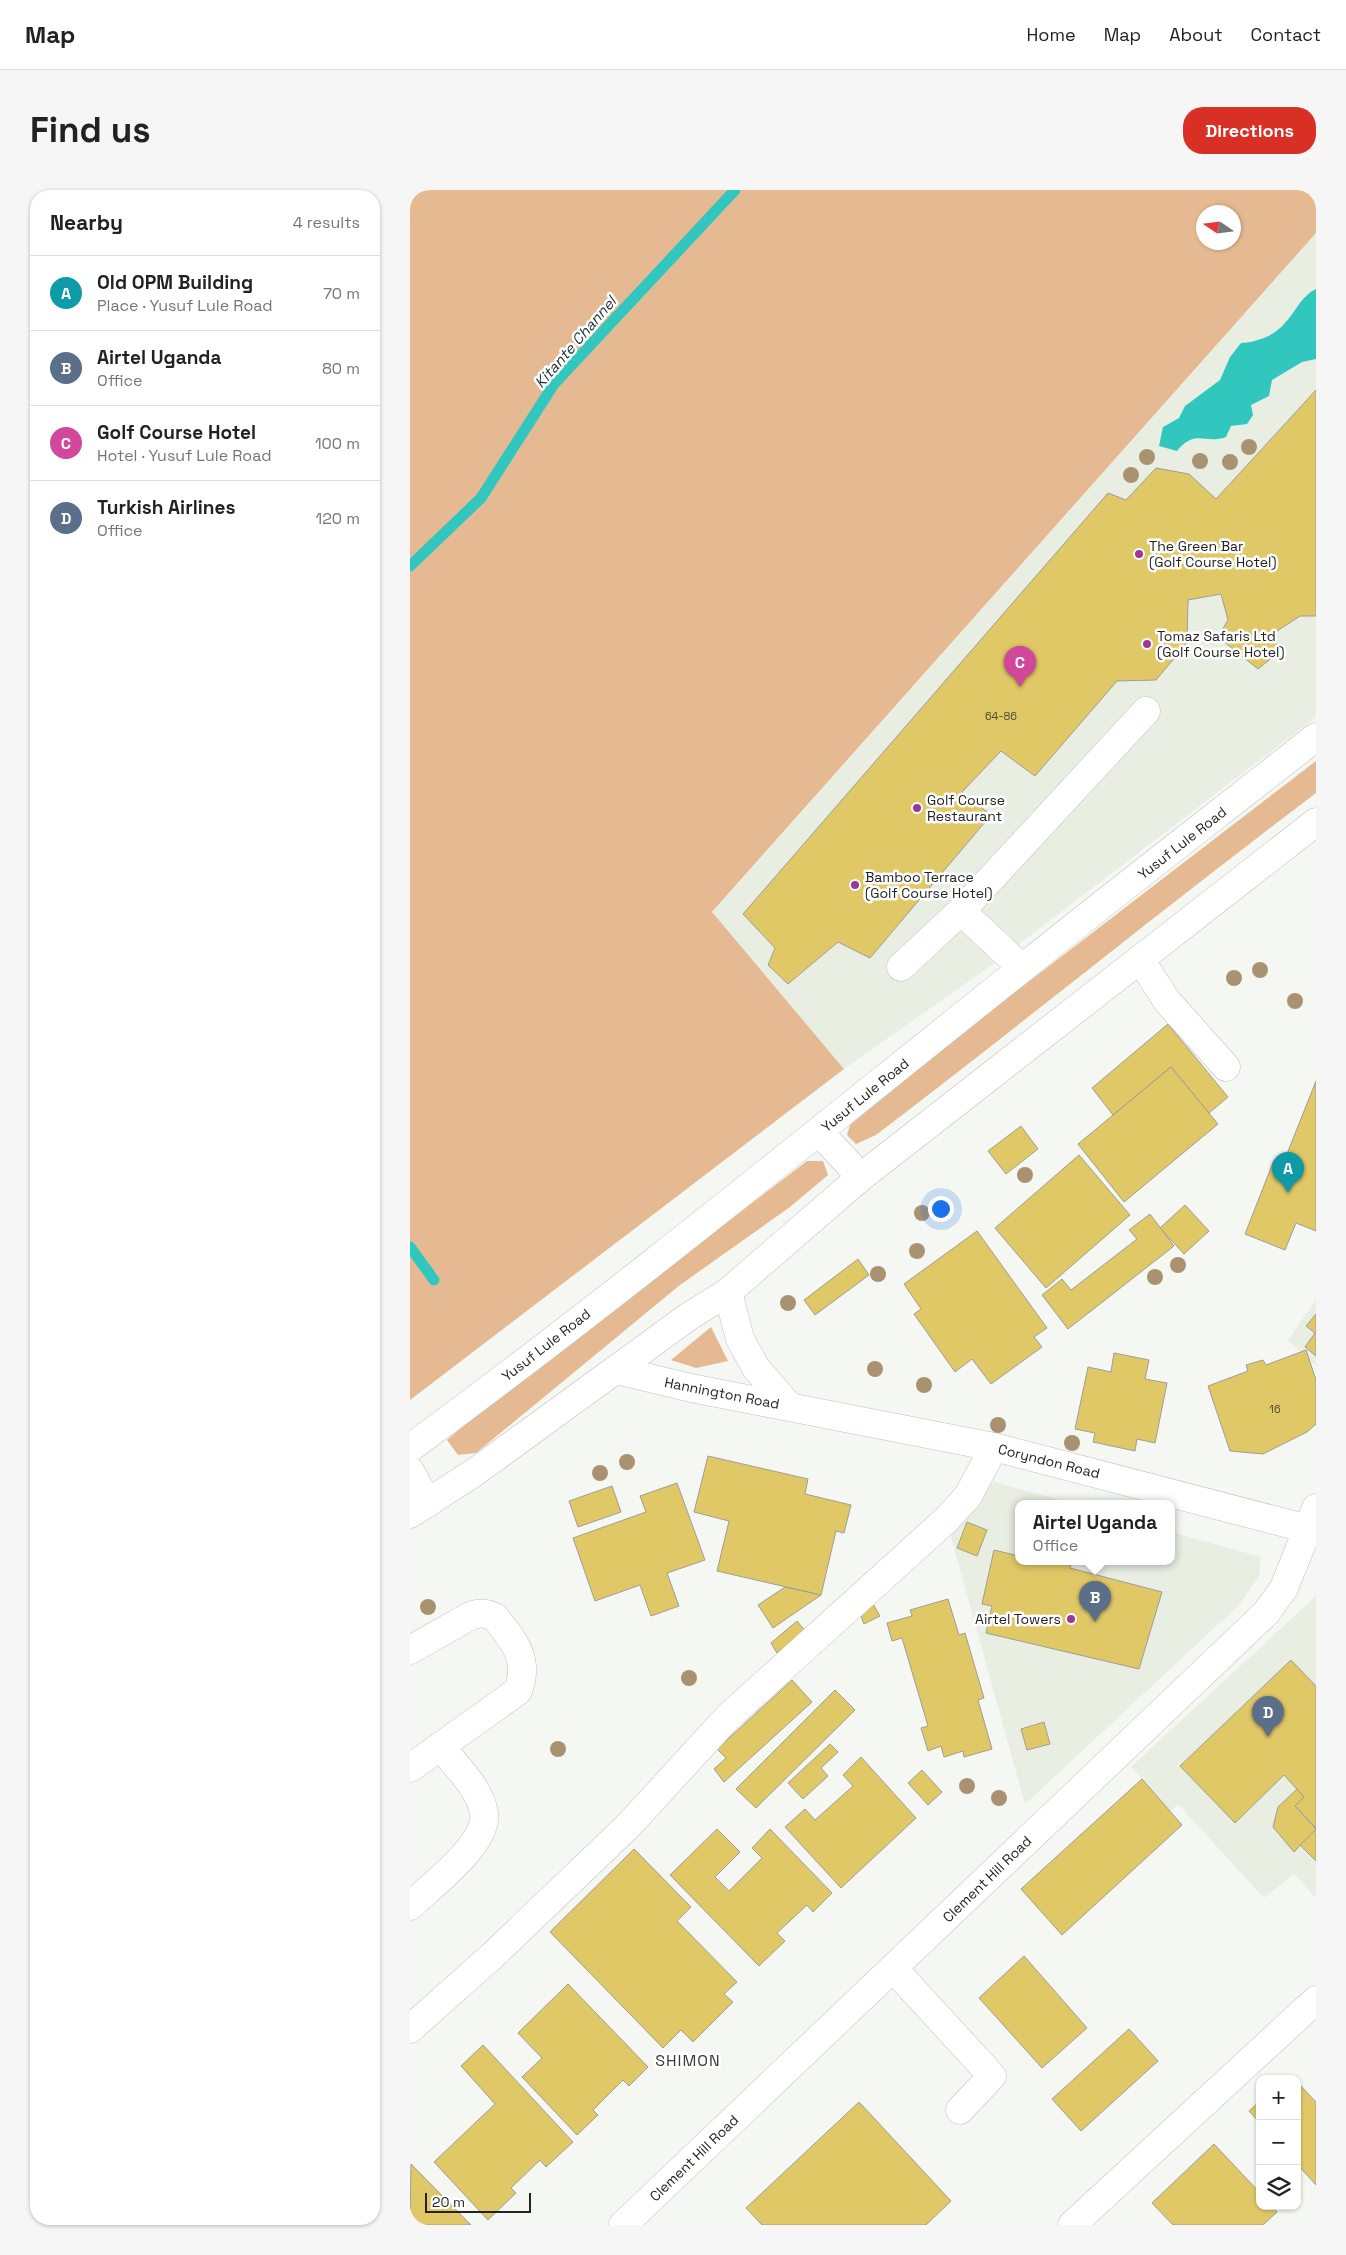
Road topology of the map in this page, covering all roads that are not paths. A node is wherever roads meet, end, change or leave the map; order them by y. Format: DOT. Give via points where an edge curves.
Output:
graph roads {
  1 [pos="1146,711"];
  2 [pos="1316,738"];
  3 [pos="1316,822"];
  4 [pos="961,911"];
  5 [pos="1140,959"];
  6 [pos="901,967"];
  7 [pos="1022,968"];
  8 [pos="1226,1067"];
  9 [pos="819,1132"];
  10 [pos="861,1177"];
  11 [pos="728,1292"];
  12 [pos="616,1370"];
  13 [pos="788,1406"];
  14 [pos="994,1447"];
  15 [pos="410,1448"];
  16 [pos="410,1471"];
  17 [pos="419,1508"];
  18 [pos="1313,1523"];
  19 [pos="410,1650"];
  20 [pos="440,1746"];
  21 [pos="410,1768"];
  22 [pos="410,1906"];
  23 [pos="893,1968"];
  24 [pos="1316,2000"];
  25 [pos="410,2029"];
  26 [pos="960,2110"];
  27 [pos="623,2225"];
  28 [pos="1072,2225"];
  1 -- 4 [label="street"];
  2 -- 7 [label="street, Yusuf Lule Road"];
  3 -- 5 [label="street"];
  4 -- 6 [label="street"];
  4 -- 7 [label="street"];
  5 -- 8 [label="street" via="1167,1001"];
  5 -- 10 [label="street"];
  7 -- 9 [label="street, Yusuf Lule Road"];
  9 -- 10 [label="street"];
  9 -- 15 [label="street, Yusuf Lule Road" via="502,1381"];
  10 -- 11 [label="street"];
  11 -- 12 [label="street"];
  11 -- 13 [label="street, Hannington Road" via="740,1339 756,1368"];
  12 -- 13 [label="street, Hannington Road"];
  12 -- 17 [label="street" via="476,1472"];
  13 -- 14 [label="street, Coryndon Road"];
  14 -- 18 [label="street, Coryndon Road"];
  14 -- 25 [label="street" via="968,1496 947,1519 728,1717 628,1826"];
  16 -- 17 [label="street"];
  18 -- 23 [label="street, Clement Hill Road" via="1284,1588 1266,1612"];
  19 -- 20 [label="street" via="479,1612 494,1617 522,1655 523,1677 518,1691"];
  20 -- 21 [label="street"];
  20 -- 22 [label="street" via="478,1797 484,1814 482,1830 469,1850"];
  23 -- 26 [label="street" via="992,2076"];
  23 -- 27 [label="street, Clement Hill Road"];
  24 -- 28 [label="street"];
}
